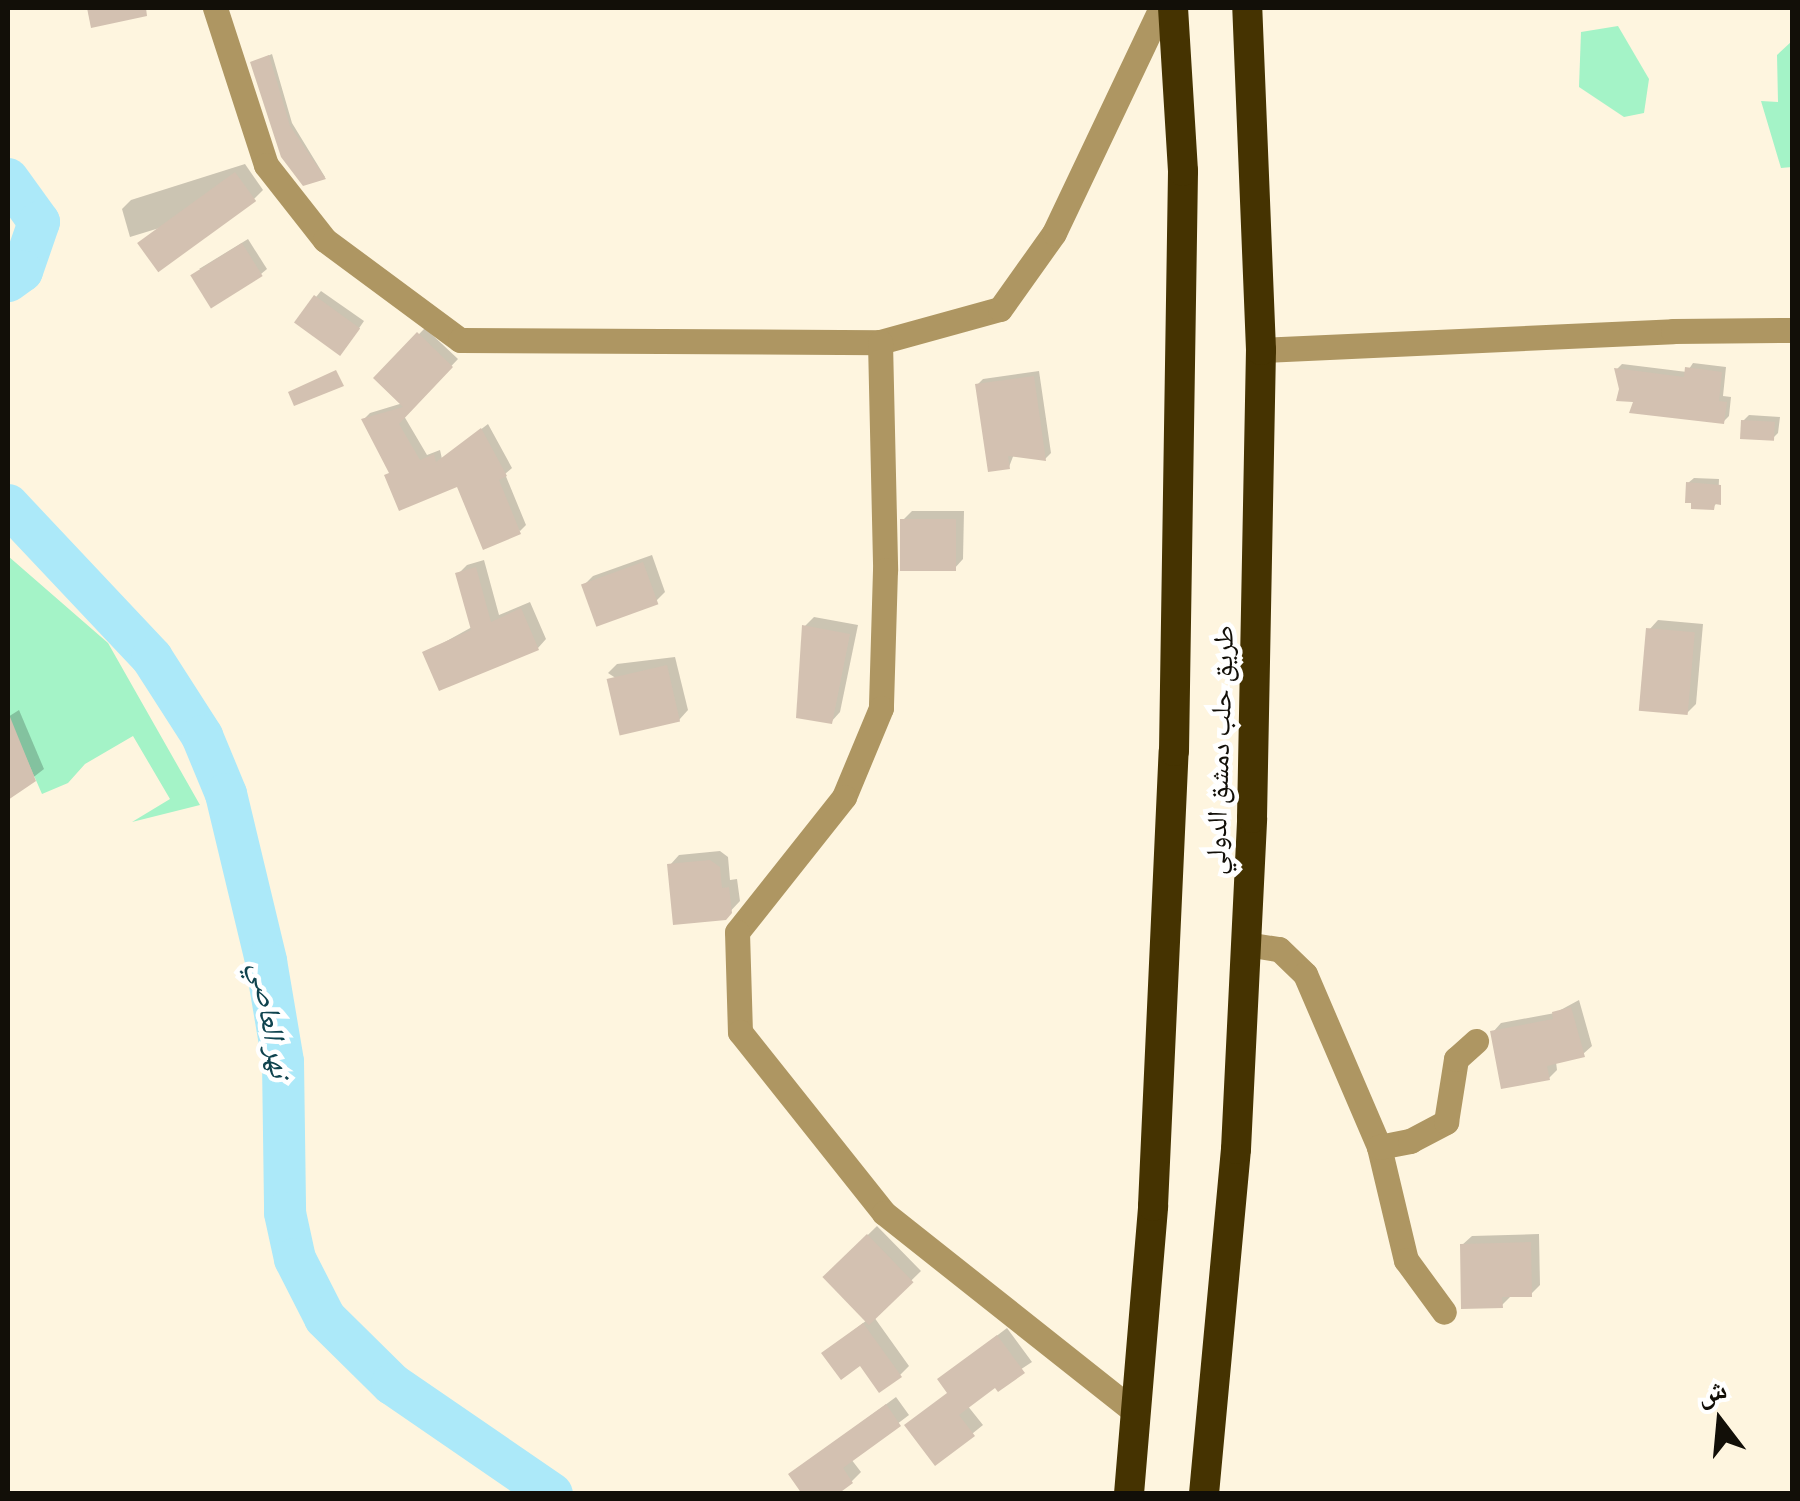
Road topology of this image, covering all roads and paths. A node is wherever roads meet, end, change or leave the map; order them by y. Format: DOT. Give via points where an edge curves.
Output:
graph roads {
  1 [pos="215,8"];
  2 [pos="1161,8"];
  3 [pos="1174,8"];
  4 [pos="1247,8"];
  5 [pos="1792,330"];
  6 [pos="880,342"];
  7 [pos="1260,350"];
  8 [pos="1246,944"];
  9 [pos="1476,1041"];
  10 [pos="1379,1147"];
  11 [pos="1444,1312"];
  12 [pos="1136,1413"];
  13 [pos="1210,1489"];
  14 [pos="1129,1494"];
  1 -- 6 [label="street" via="266,165 325,240 460,340"];
  2 -- 6 [label="street" via="1054,233 1000,309"];
  3 -- 12 [label="highway" via="1183,170 1174,751 1154,1206"];
  4 -- 7 [label="highway, طريق حلب دمشق الدولي"];
  5 -- 7 [label="street"];
  6 -- 12 [label="street" via="882,708 844,796 736,932 740,1032 884,1213"];
  7 -- 8 [label="highway, طريق حلب دمشق الدولي"];
  8 -- 10 [label="street" via="1280,949 1305,974"];
  8 -- 13 [label="highway, طريق حلب دمشق الدولي"];
  9 -- 10 [label="street" via="1456,1058 1446,1122 1410,1141"];
  10 -- 11 [label="street" via="1406,1260"];
  12 -- 14 [label="highway"];
}
